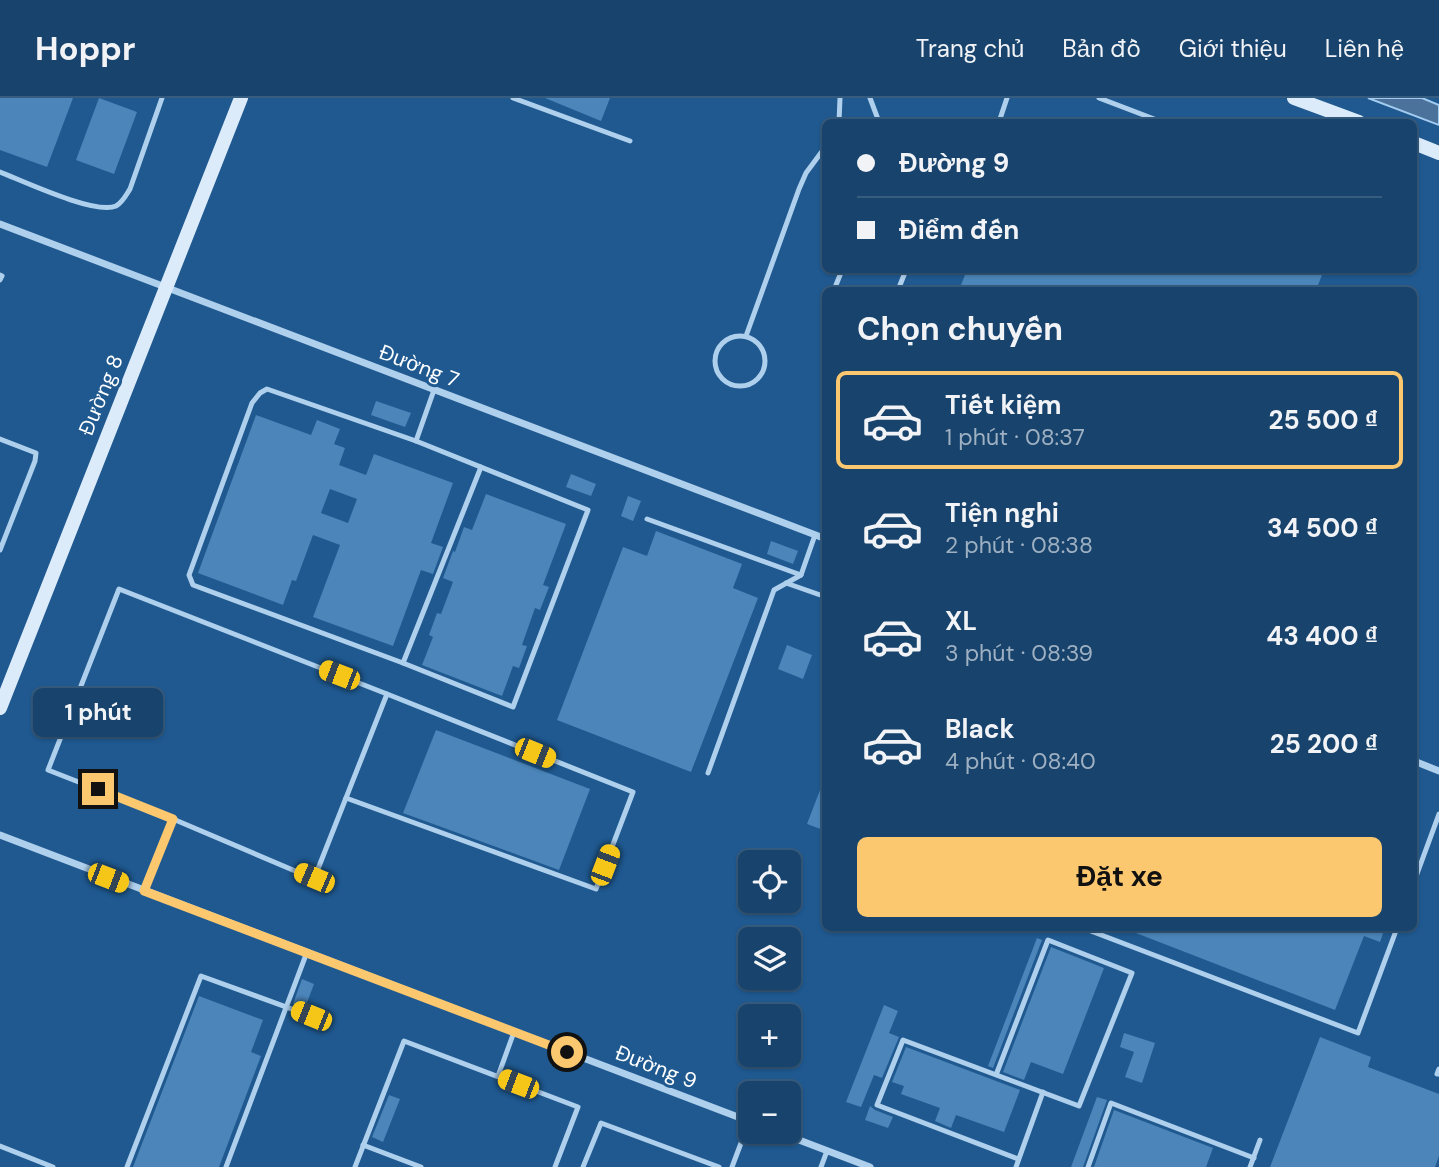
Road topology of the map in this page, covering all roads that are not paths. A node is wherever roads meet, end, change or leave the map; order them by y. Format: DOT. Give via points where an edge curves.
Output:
graph roads {
  1 [pos="162,98"];
  2 [pos="241,98"];
  3 [pos="513,98"];
  4 [pos="840,98"];
  5 [pos="870,98"];
  6 [pos="1007,98"];
  7 [pos="1099,98"];
  8 [pos="1294,98"];
  9 [pos="839,119"];
  10 [pos="878,119"];
  11 [pos="1000,119"];
  12 [pos="1154,119"];
  13 [pos="1351,119"];
  14 [pos="630,141"];
  15 [pos="1417,144"];
  16 [pos="822,151"];
  17 [pos="1439,153"];
  18 [pos="0,172"];
  19 [pos="0,224"];
  20 [pos="166,288"];
  21 [pos="746,336"];
  22 [pos="434,390"];
  23 [pos="0,439"];
  24 [pos="416,441"];
  25 [pos="481,467"];
  26 [pos="647,519"];
  27 [pos="815,535"];
  28 [pos="822,538"];
  29 [pos="0,550"];
  30 [pos="801,575"];
  31 [pos="786,583"];
  32 [pos="822,596"];
  33 [pos="402,663"];
  34 [pos="387,694"];
  35 [pos="0,708"];
  36 [pos="1417,762"];
  37 [pos="1439,771"];
  38 [pos="708,773"];
  39 [pos="346,798"];
  40 [pos="1439,814"];
  41 [pos="173,819"];
  42 [pos="0,835"];
  43 [pos="1417,874"];
  44 [pos="144,891"];
  45 [pos="1091,931"];
  46 [pos="1396,931"];
  47 [pos="307,952"];
  48 [pos="287,1006"];
  49 [pos="311,1016"];
  50 [pos="514,1032"];
  51 [pos="996,1075"];
  52 [pos="498,1076"];
  53 [pos="1043,1093"];
  54 [pos="738,1117"];
  55 [pos="1260,1140"];
  56 [pos="801,1141"];
  57 [pos="741,1144"];
  58 [pos="363,1145"];
  59 [pos="0,1146"];
  60 [pos="827,1151"];
  61 [pos="1254,1158"];
  62 [pos="1018,1159"];
  63 [pos="53,1167"];
  64 [pos="127,1167"];
  65 [pos="226,1167"];
  66 [pos="355,1167"];
  67 [pos="421,1167"];
  68 [pos="555,1167"];
  69 [pos="583,1167"];
  70 [pos="719,1167"];
  71 [pos="732,1167"];
  72 [pos="821,1167"];
  73 [pos="870,1167"];
  74 [pos="1016,1167"];
  75 [pos="1088,1167"];
  76 [pos="1250,1167"];
  1 -- 18 [label="lane" via="130,189 114,207 86,205"];
  2 -- 20 [label="street, Đường 8"];
  3 -- 14 [label="lane"];
  4 -- 9 [label="lane"];
  5 -- 10 [label="lane"];
  6 -- 11 [label="lane"];
  7 -- 12 [label="lane"];
  8 -- 13 [label="street"];
  15 -- 17 [label="street"];
  16 -- 21 [label="lane" via="799,189"];
  19 -- 20 [label="street, Đường 7"];
  20 -- 22 [label="street, Đường 7"];
  20 -- 35 [label="street, Đường 8"];
  21 -- 21 [label="lane" via="730,338 715,357 719,373 739,386 754,381 764,369 764,352"];
  22 -- 24 [label="lane"];
  22 -- 27 [label="street, Đường 7"];
  23 -- 29 [label="lane" via="36,453"];
  24 -- 25 [label="lane"];
  24 -- 33 [label="lane" via="267,389 260,393 252,402 189,575 193,584"];
  25 -- 33 [label="lane"];
  25 -- 33 [label="lane" via="588,510 513,707"];
  26 -- 30 [label="lane"];
  27 -- 28 [label="street, Đường 7"];
  27 -- 30 [label="lane"];
  30 -- 31 [label="lane"];
  31 -- 32 [label="lane"];
  31 -- 38 [label="lane" via="774,590"];
  34 -- 39 [label="lane"];
  34 -- 39 [label="lane" via="633,792 596,889"];
  34 -- 41 [label="lane" via="119,589 48,769"];
  36 -- 37 [label="street"];
  39 -- 41 [label="lane" via="314,878"];
  40 -- 43 [label="lane"];
  41 -- 44 [label="lane"];
  42 -- 44 [label="street, Đường 9"];
  44 -- 47 [label="street, Đường 9"];
  45 -- 46 [label="lane" via="1359,1033"];
  47 -- 48 [label="lane"];
  47 -- 50 [label="street, Đường 9"];
  48 -- 49 [label="lane"];
  48 -- 64 [label="lane" via="201,976"];
  48 -- 65 [label="lane"];
  50 -- 52 [label="lane"];
  50 -- 54 [label="street, Đường 9"];
  51 -- 53 [label="lane"];
  51 -- 53 [label="lane" via="1048,940 1132,972 1079,1106"];
  51 -- 62 [label="lane" via="903,1040 877,1105"];
  52 -- 58 [label="lane" via="404,1041"];
  52 -- 68 [label="lane" via="578,1107"];
  53 -- 62 [label="lane"];
  55 -- 61 [label="lane"];
  56 -- 60 [label="street"];
  57 -- 71 [label="lane"];
  58 -- 66 [label="lane"];
  58 -- 67 [label="lane"];
  59 -- 63 [label="lane"];
  60 -- 72 [label="lane"];
  60 -- 73 [label="street"];
  61 -- 75 [label="lane" via="1111,1103"];
  61 -- 76 [label="lane"];
  62 -- 74 [label="lane"];
  69 -- 70 [label="lane" via="601,1123"];
}
